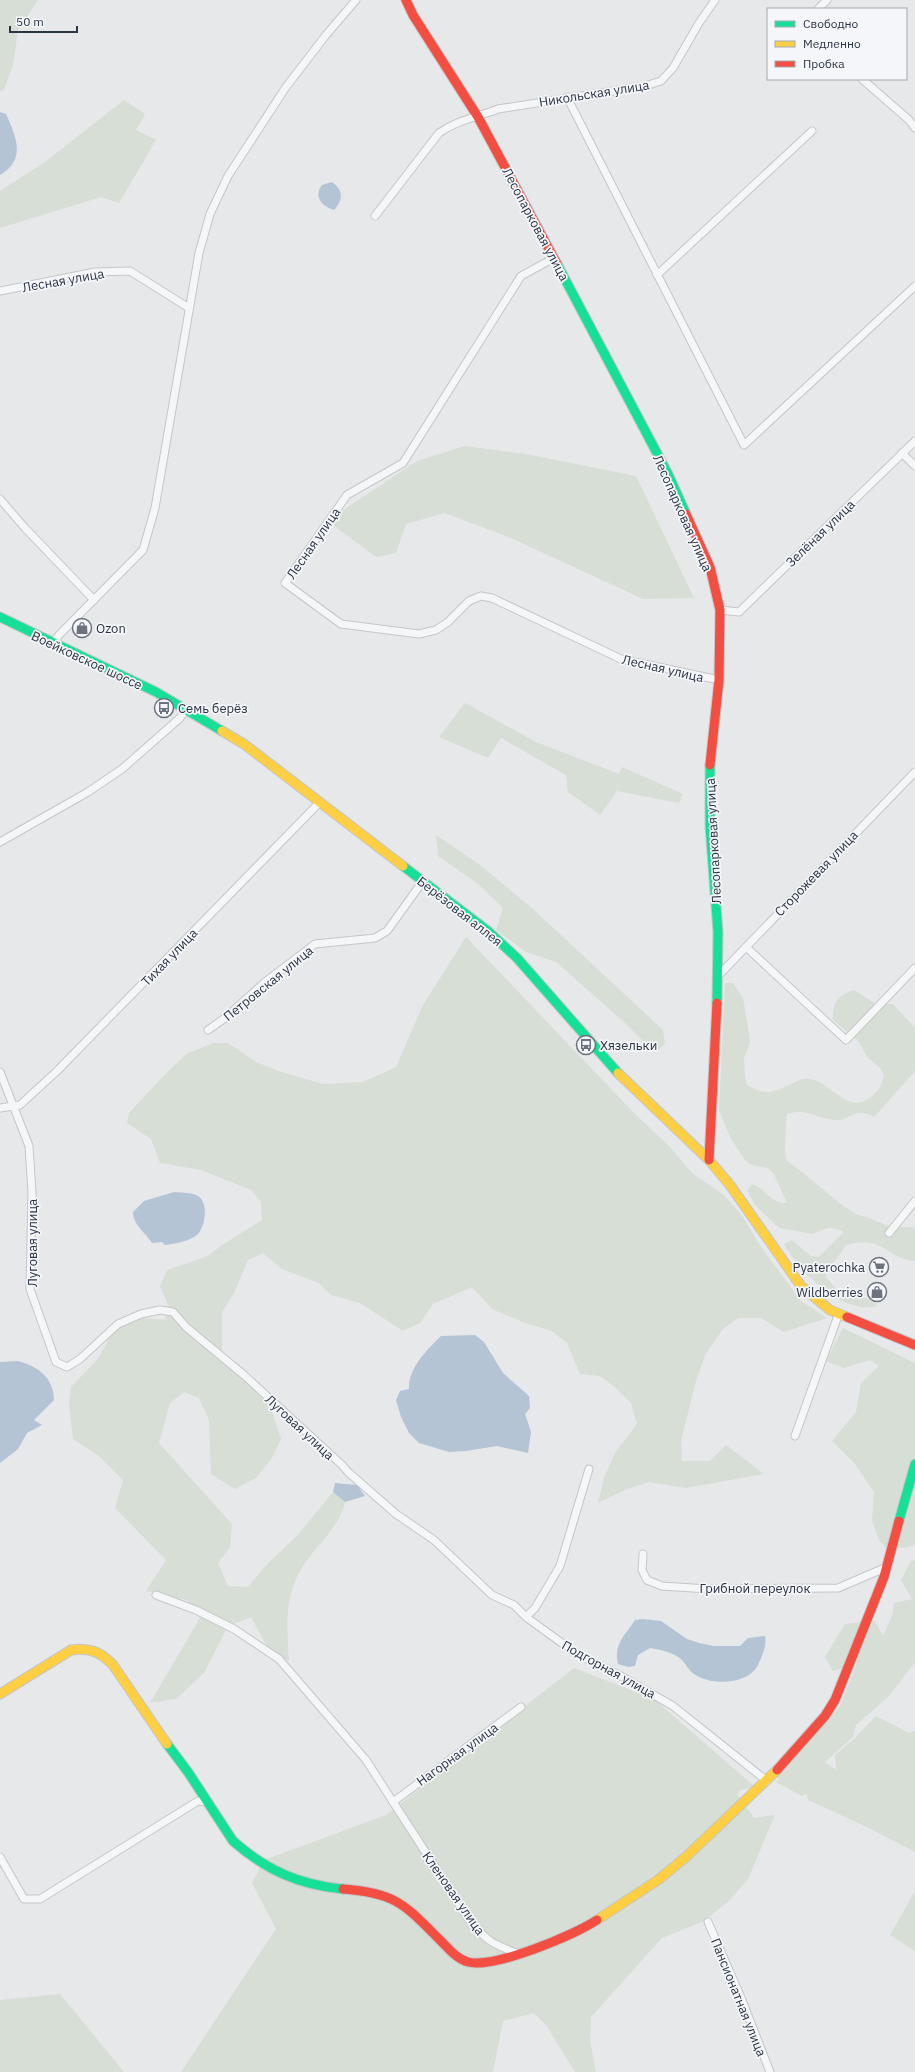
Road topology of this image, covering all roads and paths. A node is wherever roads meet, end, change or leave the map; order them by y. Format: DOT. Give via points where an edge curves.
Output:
graph roads {
  1 [pos="356,0"];
  2 [pos="406,0"];
  3 [pos="715,0"];
  4 [pos="827,0"];
  5 [pos="819,8"];
  6 [pos="863,80"];
  7 [pos="567,97"];
  8 [pos="478,117"];
  9 [pos="915,128"];
  10 [pos="812,131"];
  11 [pos="375,216"];
  12 [pos="554,258"];
  13 [pos="657,275"];
  14 [pos="915,286"];
  15 [pos="0,291"];
  16 [pos="189,308"];
  17 [pos="915,441"];
  18 [pos="902,453"];
  19 [pos="915,466"];
  20 [pos="0,499"];
  21 [pos="94,600"];
  22 [pos="720,610"];
  23 [pos="0,617"];
  24 [pos="53,644"];
  25 [pos="719,680"];
  26 [pos="175,703"];
  27 [pos="186,710"];
  28 [pos="915,772"];
  29 [pos="320,802"];
  30 [pos="0,842"];
  31 [pos="423,882"];
  32 [pos="746,947"];
  33 [pos="915,968"];
  34 [pos="718,976"];
  35 [pos="208,1030"];
  36 [pos="0,1072"];
  37 [pos="14,1106"];
  38 [pos="0,1108"];
  39 [pos="709,1160"];
  40 [pos="915,1202"];
  41 [pos="889,1233"];
  42 [pos="838,1314"];
  43 [pos="915,1345"];
  44 [pos="794,1436"];
  45 [pos="915,1464"];
  46 [pos="342,1465"];
  47 [pos="589,1469"];
  48 [pos="643,1554"];
  49 [pos="887,1567"];
  50 [pos="156,1595"];
  51 [pos="526,1617"];
  52 [pos="0,1694"];
  53 [pos="521,1707"];
  54 [pos="767,1781"];
  55 [pos="206,1802"];
  56 [pos="393,1802"];
  57 [pos="0,1856"];
  58 [pos="708,1922"];
  59 [pos="521,1954"];
  60 [pos="770,2072"];
  1 -- 16 [label="street" via="286,88 228,176 210,214 199,253"];
  2 -- 8 [label="street, Лесопарковая улица"];
  3 -- 7 [label="street, Никольская улица" via="699,22 673,68 661,81 645,86"];
  4 -- 5 [label="street"];
  6 -- 9 [label="street"];
  7 -- 8 [label="street, Никольская улица" via="498,109"];
  7 -- 13 [label="street"];
  8 -- 11 [label="street, Никольская улица" via="453,123 439,133"];
  8 -- 12 [label="street, Лесопарковая улица"];
  10 -- 13 [label="street"];
  12 -- 22 [label="street, Лесопарковая улица" via="664,467 689,520 710,567"];
  12 -- 25 [label="street, Лесная улица" via="521,276 403,463 347,496 285,583 341,624 419,634 436,630 469,601 481,596 492,598 621,659"];
  13 -- 14 [label="street" via="744,445"];
  15 -- 16 [label="street, Лесная улица" via="95,272 130,271"];
  16 -- 21 [label="street" via="155,508 143,550"];
  17 -- 18 [label="street, Зелёная улица"];
  18 -- 19 [label="street"];
  18 -- 22 [label="street, Зелёная улица" via="739,612"];
  20 -- 21 [label="street"];
  21 -- 24 [label="street"];
  22 -- 25 [label="street, Лесопарковая улица"];
  23 -- 24 [label="street, Воейковское шоссе"];
  24 -- 26 [label="street, Воейковское шоссе"];
  25 -- 34 [label="street, Лесопарковая улица" via="709,779 718,932"];
  26 -- 27 [label="street, Берёзовая аллея"];
  27 -- 29 [label="street, Берёзовая аллея" via="244,744"];
  27 -- 30 [label="street" via="122,769 88,792"];
  28 -- 32 [label="street, Сторожевая улица"];
  29 -- 31 [label="street, Берёзовая аллея"];
  29 -- 37 [label="street, Тихая улица" via="57,1071 20,1105"];
  31 -- 35 [label="street, Петровская улица" via="387,932 375,938 314,944"];
  31 -- 39 [label="street, Берёзовая аллея" via="488,931 517,958 627,1083"];
  32 -- 33 [label="street" via="846,1040"];
  32 -- 34 [label="street, Сторожевая улица"];
  34 -- 39 [label="street, Лесопарковая улица"];
  36 -- 37 [label="street, Луговая улица"];
  37 -- 38 [label="street"];
  37 -- 46 [label="street, Луговая улица" via="29,1146 32,1193 30,1289 56,1362 67,1367 80,1359 118,1324 141,1314 160,1310 173,1312 186,1327 244,1375"];
  39 -- 42 [label="street" via="730,1185 801,1286"];
  40 -- 41 [label="street"];
  42 -- 43 [label="street"];
  42 -- 44 [label="street"];
  45 -- 49 [label="street"];
  46 -- 51 [label="street, Подгорная улица" via="396,1514 434,1540 492,1595 514,1605"];
  47 -- 51 [label="street" via="560,1566 535,1608"];
  48 -- 49 [label="street, Грибной переулок" via="642,1570 647,1580 662,1586 708,1589 838,1588"];
  49 -- 54 [label="street" via="835,1700 825,1716"];
  50 -- 56 [label="street, Кленовая улица" via="196,1610 234,1629 279,1659 366,1760"];
  51 -- 54 [label="street, Подгорная улица" via="577,1654 620,1675 673,1706"];
  52 -- 55 [label="street" via="71,1650 92,1649 106,1657 113,1665"];
  53 -- 56 [label="street, Нагорная улица"];
  54 -- 59 [label="street" via="658,1880 590,1924"];
  55 -- 57 [label="street" via="198,1801 40,1899 24,1900"];
  55 -- 59 [label="street" via="233,1841 269,1869 300,1882 369,1891 389,1897 407,1908 453,1953 467,1962 482,1963"];
  56 -- 59 [label="street, Кленовая улица" via="483,1937 493,1944"];
  58 -- 60 [label="street, Пансионатная улица"];
}
